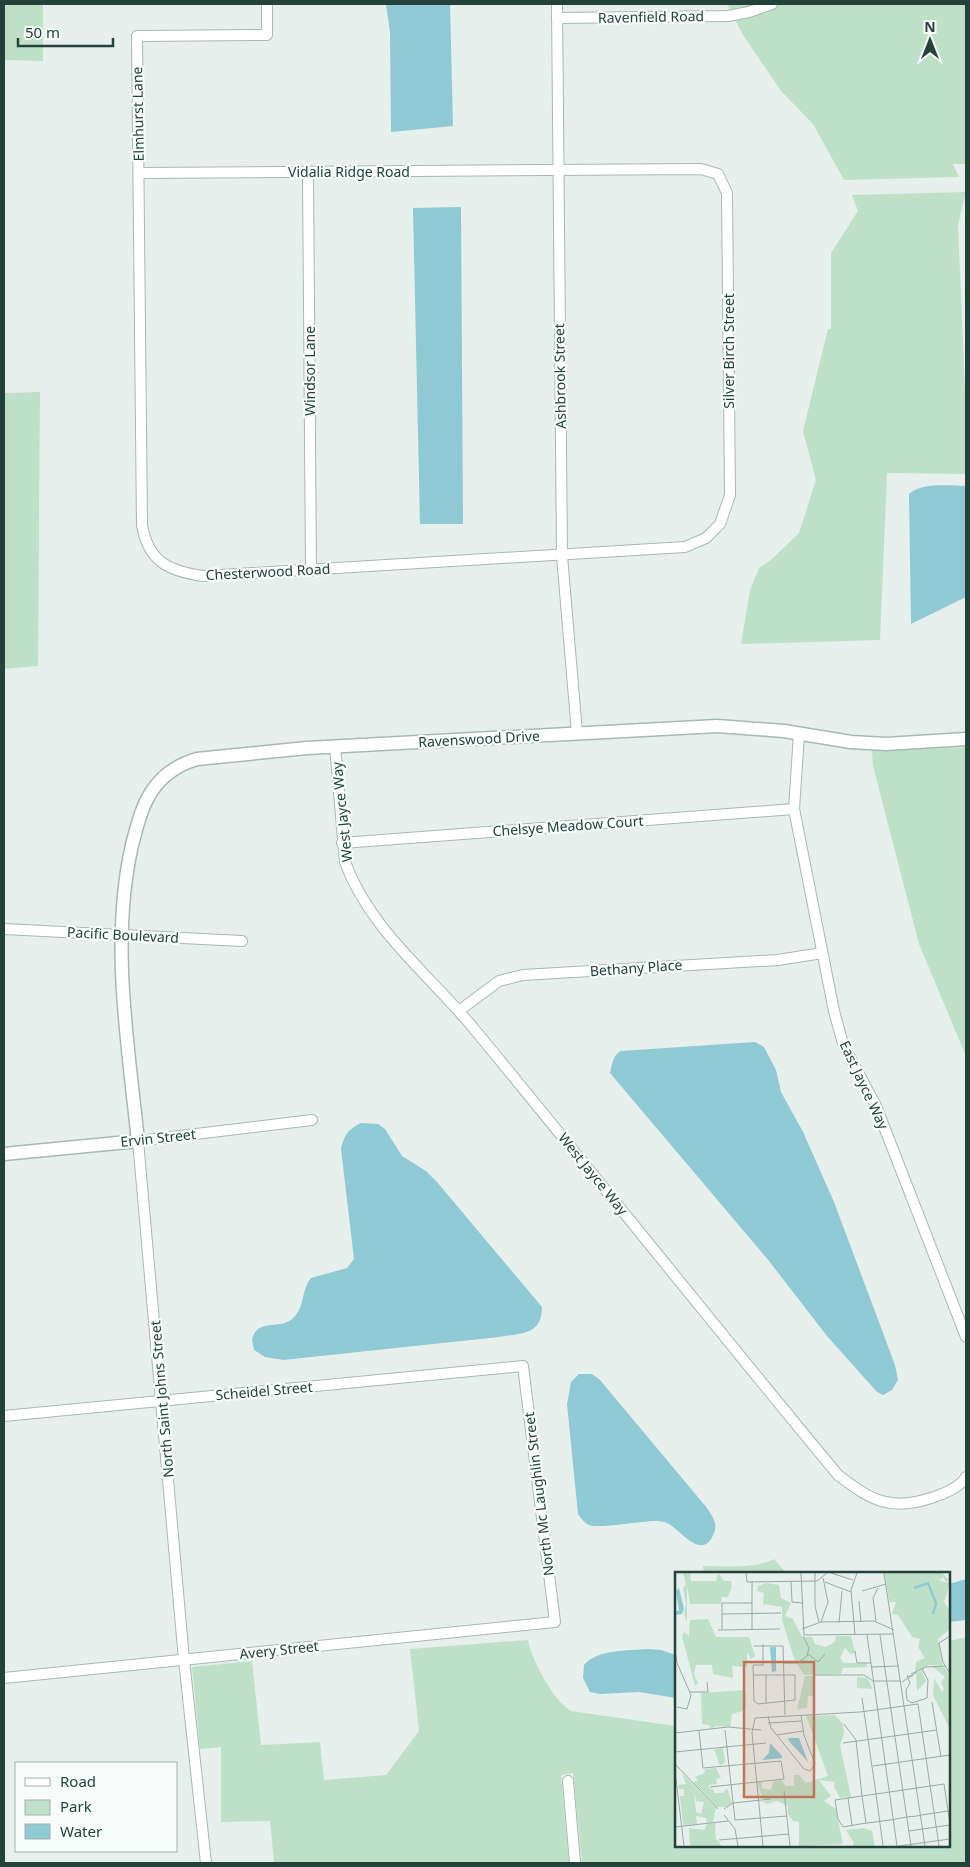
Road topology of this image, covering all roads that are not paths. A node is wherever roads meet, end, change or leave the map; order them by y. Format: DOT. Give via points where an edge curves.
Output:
graph roads {
  1 [pos="267,4"];
  2 [pos="557,4"];
  3 [pos="772,4"];
  4 [pos="557,18"];
  5 [pos="558,170"];
  6 [pos="308,172"];
  7 [pos="139,173"];
  8 [pos="562,556"];
  9 [pos="311,571"];
  10 [pos="577,733"];
  11 [pos="799,734"];
  12 [pos="966,740"];
  13 [pos="335,746"];
  14 [pos="794,809"];
  15 [pos="342,843"];
  16 [pos="4,929"];
  17 [pos="122,935"];
  18 [pos="242,941"];
  19 [pos="822,953"];
  20 [pos="460,1010"];
  21 [pos="312,1120"];
  22 [pos="138,1140"];
  23 [pos="4,1154"];
  24 [pos="966,1337"];
  25 [pos="524,1366"];
  26 [pos="162,1401"];
  27 [pos="4,1416"];
  28 [pos="966,1477"];
  29 [pos="555,1622"];
  30 [pos="184,1660"];
  31 [pos="4,1678"];
  32 [pos="568,1781"];
  33 [pos="206,1863"];
  34 [pos="576,1863"];
  1 -- 7 [label="street, Elmhurst Lane" via="267,36 136,36"];
  2 -- 4 [label="street, Ashbrook Street"];
  3 -- 4 [label="street, Ravenfield Road" via="728,16"];
  4 -- 5 [label="street, Ashbrook Street"];
  5 -- 6 [label="street, Vidalia Ridge Road"];
  5 -- 8 [label="street, Ashbrook Street"];
  5 -- 8 [label="street, Silver Birch Street" via="701,169 718,174 727,193 730,495 720,524 706,538 685,547"];
  6 -- 7 [label="street, Vidalia Ridge Road"];
  6 -- 9 [label="street, Windsor Lane"];
  7 -- 9 [label="street, Chesterwood Road" via="144,541 158,561 180,573 203,576"];
  8 -- 9 [label="street, Chesterwood Road"];
  8 -- 10 [label="street, Ashbrook Street"];
  10 -- 11 [label="street, Ravenswood Drive" via="717,726"];
  10 -- 13 [label="street, Ravenswood Drive"];
  11 -- 12 [label="street, Ravenswood Drive" via="886,744"];
  11 -- 14 [label="street, East Jayce Way"];
  13 -- 15 [label="street, West Jayce Way"];
  13 -- 17 [label="street, Ravenswood Drive" via="197,759 184,763 162,778 146,799 136,830 127,876"];
  14 -- 15 [label="street, Chelsye Meadow Court"];
  14 -- 19 [label="street, East Jayce Way"];
  15 -- 20 [label="street, West Jayce Way" via="352,879 376,920"];
  16 -- 17 [label="street, Pacific Boulevard"];
  17 -- 18 [label="street, Pacific Boulevard"];
  17 -- 22 [label="street, North Saint Johns Street" via="122,978"];
  19 -- 20 [label="street, Bethany Place" via="778,960 524,975 499,981"];
  19 -- 24 [label="street, East Jayce Way" via="843,1044 876,1106"];
  20 -- 28 [label="street, West Jayce Way" via="838,1475 863,1494 892,1505 918,1503 943,1494"];
  21 -- 22 [label="street, Ervin Street"];
  22 -- 23 [label="street, Ervin Street"];
  22 -- 26 [label="street, North Saint Johns Street"];
  25 -- 26 [label="street, Scheidel Street"];
  25 -- 29 [label="street, North Mc Laughlin Street"];
  26 -- 27 [label="street, Scheidel Street"];
  26 -- 30 [label="street, North Saint Johns Street"];
  29 -- 30 [label="street, Avery Street"];
  30 -- 31 [label="street, Avery Street"];
  30 -- 33 [label="street, North Saint Johns Street"];
  32 -- 34 [label="street"];
}
